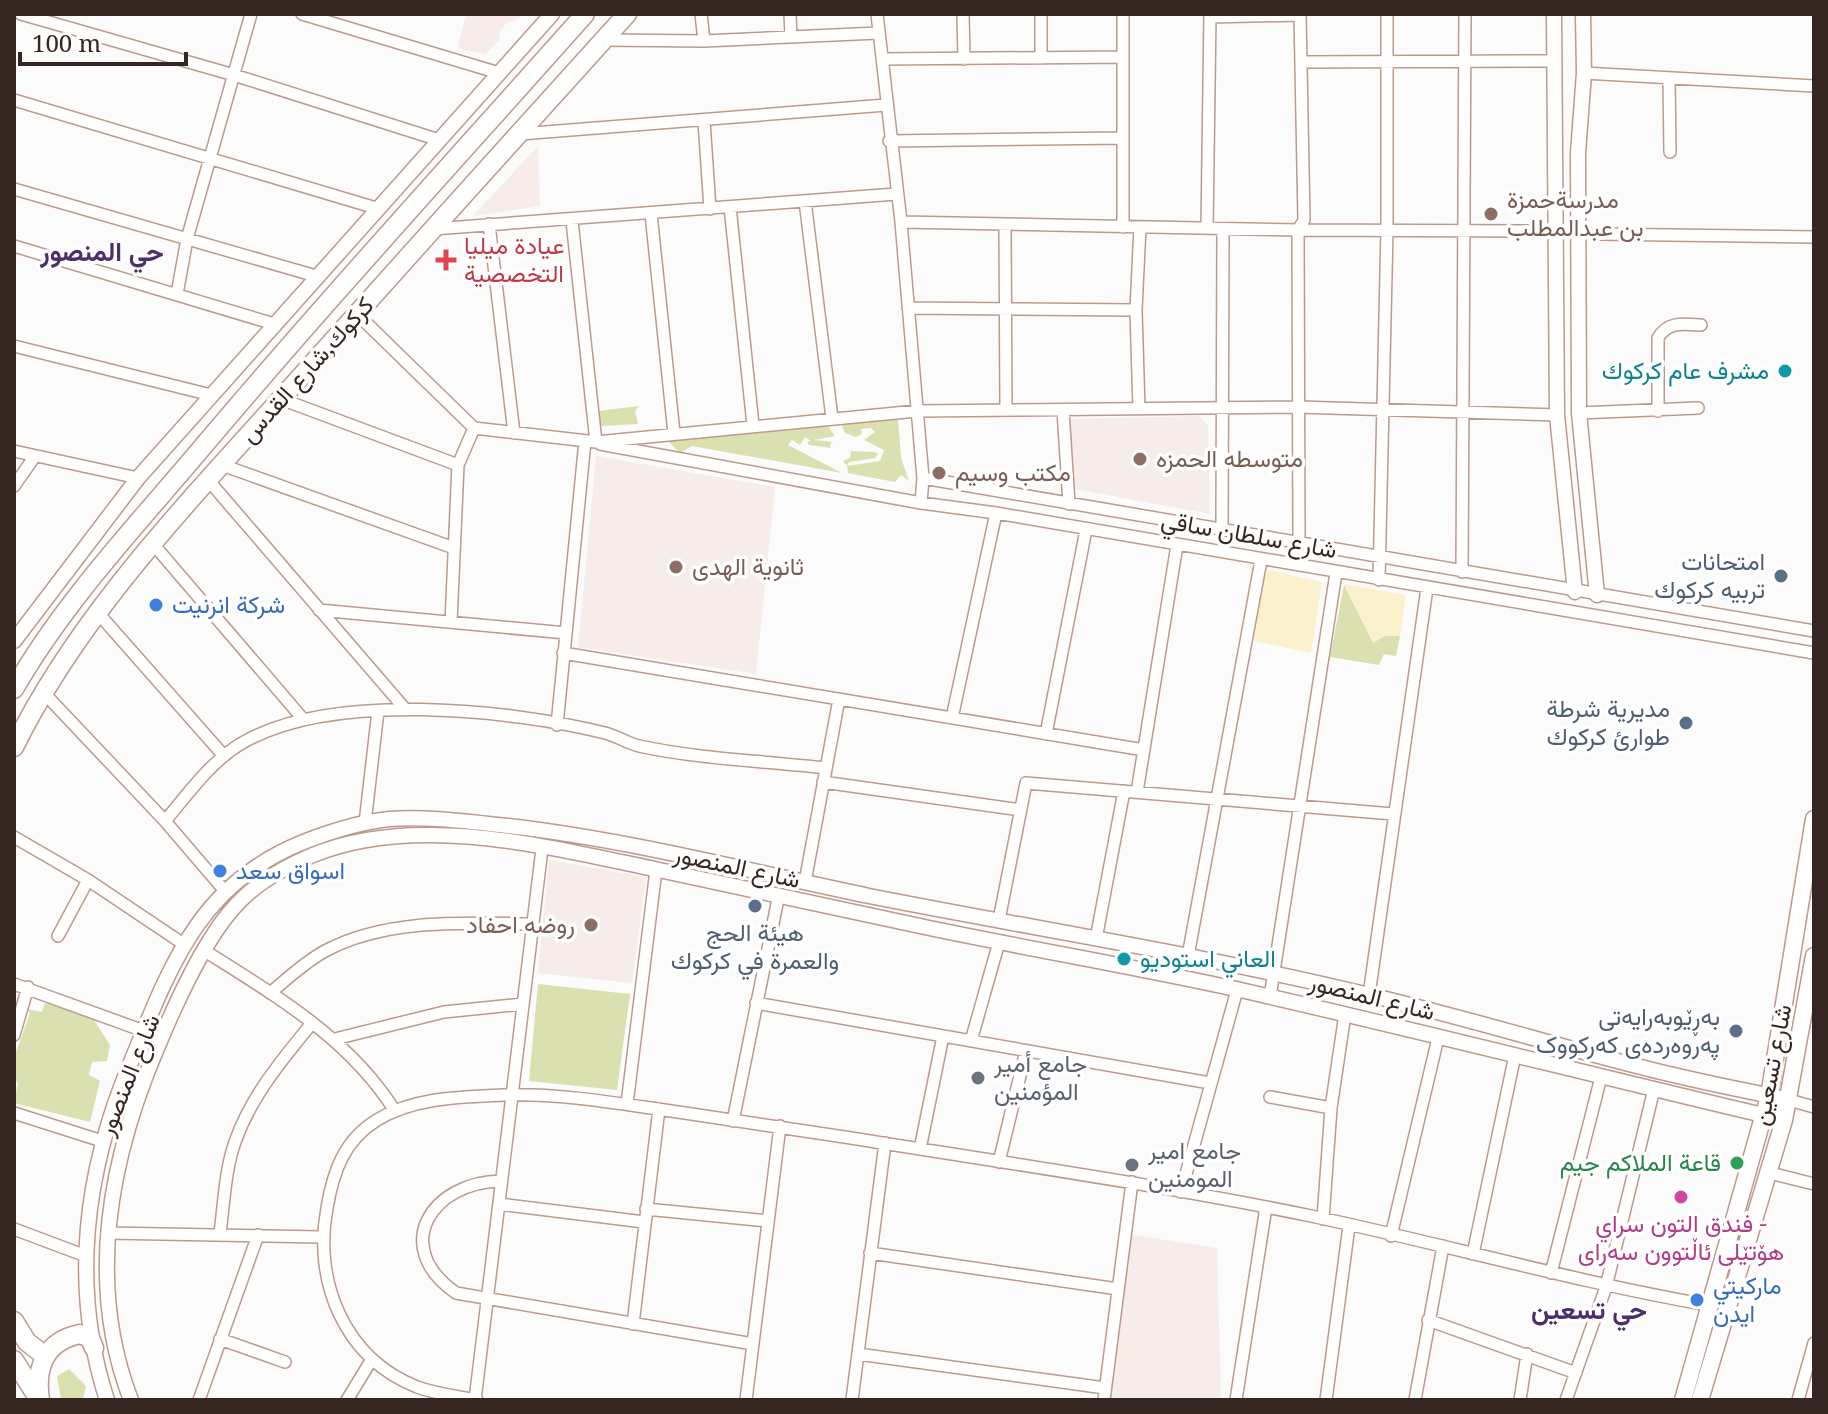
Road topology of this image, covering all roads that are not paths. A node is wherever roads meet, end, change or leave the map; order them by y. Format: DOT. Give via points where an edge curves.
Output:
graph roads {
  1 [pos="21,14"];
  2 [pos="251,14"];
  3 [pos="302,14"];
  4 [pos="552,14"];
  5 [pos="585,14"];
  6 [pos="627,14"];
  7 [pos="701,14"];
  8 [pos="790,14"];
  9 [pos="877,14"];
  10 [pos="963,14"];
  11 [pos="1041,14"];
  12 [pos="1123,14"];
  13 [pos="1300,14"];
  14 [pos="1387,14"];
  15 [pos="1465,14"];
  16 [pos="1554,14"];
  17 [pos="1583,14"];
  18 [pos="1210,15"];
  19 [pos="878,33"];
  20 [pos="791,36"];
  21 [pos="604,40"];
  22 [pos="704,41"];
  23 [pos="1122,57"];
  24 [pos="1041,58"];
  25 [pos="882,59"];
  26 [pos="964,59"];
  27 [pos="1466,60"];
  28 [pos="1387,61"];
  29 [pos="1554,61"];
  30 [pos="1302,62"];
  31 [pos="499,73"];
  32 [pos="1584,73"];
  33 [pos="234,75"];
  34 [pos="1669,78"];
  35 [pos="1814,86"];
  36 [pos="14,100"];
  37 [pos="886,105"];
  38 [pos="704,121"];
  39 [pos="518,134"];
  40 [pos="1122,138"];
  41 [pos="439,140"];
  42 [pos="889,141"];
  43 [pos="1670,152"];
  44 [pos="210,157"];
  45 [pos="14,189"];
  46 [pos="896,194"];
  47 [pos="805,201"];
  48 [pos="730,207"];
  49 [pos="376,208"];
  50 [pos="710,209"];
  51 [pos="651,214"];
  52 [pos="572,221"];
  53 [pos="901,222"];
  54 [pos="489,224"];
  55 [pos="1005,225"];
  56 [pos="1123,227"];
  57 [pos="1140,227"];
  58 [pos="1207,228"];
  59 [pos="432,229"];
  60 [pos="1223,229"];
  61 [pos="1463,229"];
  62 [pos="1298,230"];
  63 [pos="1387,230"];
  64 [pos="1554,231"];
  65 [pos="1596,234"];
  66 [pos="1814,237"];
  67 [pos="187,239"];
  68 [pos="14,246"];
  69 [pos="316,276"];
  70 [pos="177,294"];
  71 [pos="908,308"];
  72 [pos="1006,308"];
  73 [pos="1136,310"];
  74 [pos="357,314"];
  75 [pos="274,324"];
  76 [pos="1701,325"];
  77 [pos="14,346"];
  78 [pos="211,395"];
  79 [pos="281,399"];
  80 [pos="1298,407"];
  81 [pos="1221,408"];
  82 [pos="1381,408"];
  83 [pos="1698,408"];
  84 [pos="1139,409"];
  85 [pos="1006,410"];
  86 [pos="1063,410"];
  87 [pos="1464,410"];
  88 [pos="917,411"];
  89 [pos="1658,411"];
  90 [pos="1579,413"];
  91 [pos="1557,415"];
  92 [pos="832,418"];
  93 [pos="753,425"];
  94 [pos="474,428"];
  95 [pos="514,433"];
  96 [pos="674,433"];
  97 [pos="590,442"];
  98 [pos="14,451"];
  99 [pos="35,456"];
  100 [pos="222,465"];
  101 [pos="458,465"];
  102 [pos="138,478"];
  103 [pos="923,478"];
  104 [pos="209,481"];
  105 [pos="14,486"];
  106 [pos="921,503"];
  107 [pos="1069,504"];
  108 [pos="150,509"];
  109 [pos="996,513"];
  110 [pos="170,524"];
  111 [pos="1086,530"];
  112 [pos="1222,530"];
  113 [pos="1299,544"];
  114 [pos="154,545"];
  115 [pos="1177,545"];
  116 [pos="454,548"];
  117 [pos="1380,558"];
  118 [pos="1261,560"];
  119 [pos="1462,572"];
  120 [pos="1336,573"];
  121 [pos="1379,580"];
  122 [pos="1427,588"];
  123 [pos="1575,592"];
  124 [pos="1597,595"];
  125 [pos="319,610"];
  126 [pos="98,613"];
  127 [pos="451,622"];
  128 [pos="1814,631"];
  129 [pos="566,633"];
  130 [pos="14,641"];
  131 [pos="563,653"];
  132 [pos="1814,653"];
  133 [pos="14,689"];
  134 [pos="44,693"];
  135 [pos="839,699"];
  136 [pos="406,710"];
  137 [pos="378,711"];
  138 [pos="952,718"];
  139 [pos="303,719"];
  140 [pos="557,725"];
  141 [pos="1046,734"];
  142 [pos="14,747"];
  143 [pos="1144,750"];
  144 [pos="224,756"];
  145 [pos="826,768"];
  146 [pos="823,782"];
  147 [pos="1124,791"];
  148 [pos="1137,792"];
  149 [pos="1217,799"];
  150 [pos="1300,806"];
  151 [pos="1021,810"];
  152 [pos="1393,814"];
  153 [pos="1814,819"];
  154 [pos="165,821"];
  155 [pos="365,823"];
  156 [pos="14,837"];
  157 [pos="542,849"];
  158 [pos="656,870"];
  159 [pos="88,880"];
  160 [pos="805,882"];
  161 [pos="224,890"];
  162 [pos="779,894"];
  163 [pos="870,896"];
  164 [pos="866,914"];
  165 [pos="999,920"];
  166 [pos="533,924"];
  167 [pos="58,936"];
  168 [pos="1096,939"];
  169 [pos="999,942"];
  170 [pos="185,945"];
  171 [pos="205,951"];
  172 [pos="1188,956"];
  173 [pos="1814,956"];
  174 [pos="1274,974"];
  175 [pos="1813,975"];
  176 [pos="14,984"];
  177 [pos="28,987"];
  178 [pos="1237,990"];
  179 [pos="270,993"];
  180 [pos="1369,995"];
  181 [pos="1270,997"];
  182 [pos="756,1003"];
  183 [pos="523,1004"];
  184 [pos="1345,1014"];
  185 [pos="312,1023"];
  186 [pos="144,1031"];
  187 [pos="14,1035"];
  188 [pos="943,1036"];
  189 [pos="1438,1038"];
  190 [pos="335,1039"];
  191 [pos="971,1041"];
  192 [pos="1026,1051"];
  193 [pos="1515,1055"];
  194 [pos="128,1067"];
  195 [pos="148,1072"];
  196 [pos="1601,1077"];
  197 [pos="1210,1083"];
  198 [pos="1654,1089"];
  199 [pos="512,1095"];
  200 [pos="1769,1096"];
  201 [pos="1270,1097"];
  202 [pos="1789,1100"];
  203 [pos="627,1104"];
  204 [pos="1814,1107"];
  205 [pos="1331,1108"];
  206 [pos="659,1109"];
  207 [pos="395,1111"];
  208 [pos="14,1113"];
  209 [pos="1764,1115"];
  210 [pos="1784,1120"];
  211 [pos="733,1121"];
  212 [pos="780,1126"];
  213 [pos="102,1141"];
  214 [pos="885,1143"];
  215 [pos="920,1149"];
  216 [pos="999,1162"];
  217 [pos="1770,1173"];
  218 [pos="501,1181"];
  219 [pos="1132,1182"];
  220 [pos="1814,1184"];
  221 [pos="1181,1192"];
  222 [pos="499,1204"];
  223 [pos="1266,1207"];
  224 [pos="646,1209"];
  225 [pos="1323,1219"];
  226 [pos="768,1221"];
  227 [pos="644,1222"];
  228 [pos="1349,1226"];
  229 [pos="14,1229"];
  230 [pos="107,1233"];
  231 [pos="220,1233"];
  232 [pos="258,1235"];
  233 [pos="1391,1236"];
  234 [pos="321,1237"];
  235 [pos="1443,1246"];
  236 [pos="870,1253"];
  237 [pos="1473,1254"];
  238 [pos="86,1256"];
  239 [pos="1551,1273"];
  240 [pos="1606,1287"];
  241 [pos="1118,1289"];
  242 [pos="487,1300"];
  243 [pos="1708,1305"];
  244 [pos="1428,1320"];
  245 [pos="14,1321"];
  246 [pos="633,1324"];
  247 [pos="220,1339"];
  248 [pos="1814,1343"];
  249 [pos="753,1344"];
  250 [pos="94,1348"];
  251 [pos="858,1354"];
  252 [pos="1527,1354"];
  253 [pos="44,1355"];
  254 [pos="372,1359"];
  255 [pos="14,1360"];
  256 [pos="285,1362"];
  257 [pos="1576,1373"];
  258 [pos="1105,1394"];
  259 [pos="40,1400"];
  260 [pos="107,1400"];
  261 [pos="131,1400"];
  262 [pos="199,1400"];
  263 [pos="347,1400"];
  264 [pos="475,1400"];
  265 [pos="746,1400"];
  266 [pos="852,1400"];
  267 [pos="1236,1400"];
  268 [pos="1326,1400"];
  269 [pos="1415,1400"];
  270 [pos="1520,1400"];
  271 [pos="1566,1400"];
  272 [pos="1683,1400"];
  273 [pos="1700,1400"];
  274 [pos="1798,1400"];
  1 -- 33 [label="street"];
  2 -- 33 [label="street"];
  3 -- 31 [label="street"];
  4 -- 31 [label="street"];
  5 -- 108 [label="main road, كركوك,شارع القدس"];
  6 -- 21 [label="main road, كركوك,شارع القدس"];
  7 -- 22 [label="street"];
  8 -- 20 [label="street"];
  9 -- 19 [label="street"];
  10 -- 26 [label="street"];
  11 -- 24 [label="street"];
  12 -- 23 [label="street"];
  13 -- 18 [label="street"];
  13 -- 30 [label="street"];
  14 -- 28 [label="street"];
  15 -- 27 [label="street"];
  16 -- 29 [label="street"];
  17 -- 32 [label="street"];
  18 -- 58 [label="street"];
  19 -- 20 [label="street"];
  19 -- 25 [label="street"];
  20 -- 22 [label="street"];
  21 -- 22 [label="street"];
  21 -- 39 [label="main road, كركوك,شارع القدس"];
  23 -- 24 [label="street"];
  23 -- 40 [label="street"];
  24 -- 26 [label="street"];
  25 -- 26 [label="street"];
  25 -- 37 [label="street"];
  27 -- 28 [label="street"];
  27 -- 29 [label="street"];
  27 -- 61 [label="street"];
  28 -- 30 [label="street"];
  28 -- 63 [label="street"];
  29 -- 64 [label="street"];
  30 -- 62 [label="street" via="1304,220"];
  31 -- 41 [label="street"];
  32 -- 34 [label="street"];
  32 -- 90 [label="street" via="1578,153"];
  33 -- 41 [label="street"];
  33 -- 44 [label="street"];
  34 -- 35 [label="street"];
  34 -- 43 [label="street"];
  36 -- 44 [label="street"];
  37 -- 38 [label="street"];
  37 -- 42 [label="street"];
  38 -- 39 [label="street"];
  38 -- 50 [label="street"];
  39 -- 59 [label="main road, كركوك,شارع القدس"];
  40 -- 42 [label="street"];
  40 -- 56 [label="street"];
  41 -- 49 [label="street"];
  42 -- 46 [label="street"];
  44 -- 49 [label="street"];
  44 -- 67 [label="street"];
  45 -- 67 [label="street"];
  46 -- 47 [label="street"];
  46 -- 53 [label="street"];
  47 -- 48 [label="street"];
  47 -- 92 [label="street"];
  48 -- 50 [label="street"];
  48 -- 93 [label="street"];
  49 -- 69 [label="street"];
  50 -- 51 [label="street"];
  51 -- 52 [label="street"];
  51 -- 96 [label="street"];
  52 -- 54 [label="street"];
  52 -- 97 [label="street"];
  53 -- 55 [label="street"];
  53 -- 71 [label="street"];
  54 -- 59 [label="street"];
  54 -- 95 [label="street"];
  55 -- 56 [label="street"];
  55 -- 72 [label="street"];
  56 -- 57 [label="street"];
  57 -- 58 [label="street"];
  57 -- 73 [label="street"];
  58 -- 60 [label="street"];
  59 -- 74 [label="main road, كركوك,شارع القدس"];
  60 -- 62 [label="street"];
  60 -- 81 [label="street"];
  61 -- 63 [label="street"];
  61 -- 64 [label="street"];
  61 -- 87 [label="street"];
  62 -- 63 [label="street"];
  62 -- 80 [label="street"];
  63 -- 82 [label="street"];
  64 -- 91 [label="street"];
  65 -- 66 [label="street"];
  67 -- 69 [label="street"];
  67 -- 70 [label="street"];
  68 -- 70 [label="street"];
  69 -- 75 [label="street"];
  70 -- 75 [label="street"];
  71 -- 72 [label="street"];
  71 -- 88 [label="street"];
  72 -- 73 [label="street"];
  72 -- 85 [label="street"];
  73 -- 84 [label="street"];
  74 -- 79 [label="main road, كركوك,شارع القدس"];
  74 -- 94 [label="street"];
  75 -- 78 [label="street"];
  76 -- 89 [label="street" via="1675,324 1658,338"];
  77 -- 78 [label="street"];
  78 -- 102 [label="street"];
  79 -- 100 [label="main road, كركوك,شارع القدس"];
  79 -- 101 [label="street"];
  80 -- 81 [label="street"];
  80 -- 82 [label="street"];
  80 -- 113 [label="street"];
  81 -- 84 [label="street"];
  81 -- 112 [label="street"];
  82 -- 87 [label="street"];
  82 -- 117 [label="street"];
  83 -- 89 [label="street"];
  84 -- 86 [label="street"];
  85 -- 86 [label="street"];
  85 -- 88 [label="street"];
  86 -- 107 [label="street"];
  87 -- 91 [label="street"];
  87 -- 119 [label="street"];
  88 -- 92 [label="street"];
  88 -- 103 [label="street"];
  89 -- 90 [label="street"];
  90 -- 124 [label="street"];
  91 -- 123 [label="street"];
  92 -- 93 [label="street"];
  93 -- 96 [label="street"];
  94 -- 95 [label="street"];
  94 -- 101 [label="street"];
  95 -- 97 [label="street"];
  96 -- 97 [label="street"];
  97 -- 106 [label="street"];
  97 -- 129 [label="street"];
  98 -- 99 [label="street"];
  99 -- 102 [label="street"];
  99 -- 105 [label="street"];
  100 -- 104 [label="main road, كركوك,شارع القدس"];
  100 -- 116 [label="street"];
  101 -- 116 [label="street"];
  102 -- 130 [label="street"];
  103 -- 106 [label="street"];
  103 -- 107 [label="street, شارع سلطان ساقي"];
  104 -- 110 [label="main road, كركوك,شارع القدس"];
  104 -- 125 [label="street"];
  106 -- 109 [label="street"];
  107 -- 112 [label="street, شارع سلطان ساقي"];
  108 -- 110 [label="main road"];
  108 -- 133 [label="main road, كركوك,شارع القدس" via="57,623"];
  109 -- 111 [label="street"];
  109 -- 138 [label="street"];
  110 -- 114 [label="main road, كركوك,شارع القدس"];
  111 -- 115 [label="street"];
  111 -- 141 [label="street"];
  112 -- 113 [label="street, شارع سلطان ساقي"];
  113 -- 117 [label="street, شارع سلطان ساقي"];
  114 -- 126 [label="main road, كركوك,شارع القدس"];
  114 -- 139 [label="street"];
  115 -- 118 [label="street"];
  115 -- 143 [label="street"];
  116 -- 127 [label="street"];
  117 -- 119 [label="street, شارع سلطان ساقي"];
  117 -- 121 [label="street"];
  118 -- 120 [label="street"];
  118 -- 149 [label="street"];
  119 -- 123 [label="street, شارع سلطان ساقي"];
  120 -- 121 [label="street"];
  120 -- 150 [label="street"];
  121 -- 122 [label="street"];
  122 -- 132 [label="street"];
  122 -- 152 [label="street"];
  123 -- 124 [label="street, شارع سلطان ساقي"];
  124 -- 128 [label="street, شارع سلطان ساقي"];
  125 -- 127 [label="street"];
  125 -- 136 [label="street"];
  126 -- 134 [label="main road, كركوك,شارع القدس"];
  126 -- 144 [label="street"];
  127 -- 129 [label="street"];
  129 -- 131 [label="street"];
  131 -- 135 [label="street"];
  131 -- 140 [label="street"];
  134 -- 142 [label="main road, كركوك,شارع القدس"];
  134 -- 154 [label="street"];
  135 -- 138 [label="street"];
  135 -- 145 [label="street"];
  136 -- 137 [label="street"];
  136 -- 140 [label="street"];
  137 -- 139 [label="street"];
  137 -- 155 [label="street"];
  138 -- 141 [label="street"];
  139 -- 144 [label="street"];
  140 -- 145 [label="street" via="644,747"];
  141 -- 143 [label="street"];
  143 -- 148 [label="street"];
  144 -- 154 [label="street"];
  145 -- 146 [label="street"];
  146 -- 151 [label="street"];
  146 -- 160 [label="street"];
  147 -- 148 [label="street"];
  147 -- 151 [label="street" via="1026,783"];
  147 -- 168 [label="street"];
  148 -- 149 [label="street"];
  149 -- 150 [label="street"];
  149 -- 172 [label="street"];
  150 -- 152 [label="street"];
  150 -- 174 [label="street"];
  151 -- 165 [label="street"];
  152 -- 180 [label="street"];
  153 -- 200 [label="main road, شارع تسعين"];
  154 -- 161 [label="street"];
  155 -- 160 [label="street, شارع المنصور" via="416,819 535,829 602,838"];
  155 -- 161 [label="street, شارع المنصور" via="272,857"];
  156 -- 159 [label="street"];
  157 -- 158 [label="street, شارع المنصور"];
  157 -- 166 [label="street"];
  157 -- 171 [label="street, شارع المنصور" via="410,834 346,845 314,855 256,886 235,904"];
  158 -- 162 [label="street, شارع المنصور"];
  158 -- 203 [label="street"];
  159 -- 167 [label="street"];
  159 -- 170 [label="street"];
  160 -- 163 [label="street, شارع المنصور"];
  161 -- 170 [label="street, شارع المنصور"];
  162 -- 164 [label="street, شارع المنصور"];
  162 -- 182 [label="street"];
  163 -- 164 [label="street"];
  163 -- 165 [label="street, شارع المنصور"];
  164 -- 169 [label="street, شارع المنصور"];
  165 -- 168 [label="street, شارع المنصور"];
  166 -- 179 [label="street" via="465,923 376,932 322,952"];
  166 -- 183 [label="street"];
  168 -- 172 [label="street, شارع المنصور"];
  169 -- 178 [label="street, شارع المنصور"];
  169 -- 191 [label="street"];
  170 -- 186 [label="street, شارع المنصور"];
  171 -- 179 [label="street"];
  171 -- 195 [label="street, شارع المنصور"];
  172 -- 174 [label="street, شارع المنصور"];
  173 -- 175 [label="main road, شارع تسعين"];
  174 -- 180 [label="street, شارع المنصور"];
  174 -- 181 [label="street"];
  175 -- 202 [label="main road, شارع تسعين"];
  176 -- 177 [label="street"];
  177 -- 186 [label="street"];
  177 -- 187 [label="street"];
  178 -- 181 [label="street, شارع المنصور"];
  178 -- 197 [label="street"];
  179 -- 185 [label="street"];
  180 -- 200 [label="street, شارع المنصور"];
  181 -- 184 [label="street, شارع المنصور"];
  182 -- 188 [label="street"];
  182 -- 211 [label="street"];
  183 -- 190 [label="street" via="444,1012"];
  183 -- 199 [label="street"];
  184 -- 189 [label="street, شارع المنصور"];
  184 -- 205 [label="street"];
  185 -- 190 [label="street"];
  185 -- 231 [label="street" via="246,1115 234,1144"];
  186 -- 194 [label="street, شارع المنصور"];
  188 -- 191 [label="street"];
  188 -- 215 [label="street"];
  189 -- 193 [label="street, شارع المنصور"];
  189 -- 233 [label="street"];
  190 -- 207 [label="street" via="362,1065"];
  191 -- 192 [label="street"];
  192 -- 197 [label="street"];
  192 -- 216 [label="street"];
  193 -- 196 [label="street, شارع المنصور"];
  193 -- 237 [label="street"];
  194 -- 195 [label="street"];
  194 -- 213 [label="street, شارع المنصور"];
  195 -- 230 [label="street, شارع المنصور" via="123,1138"];
  196 -- 198 [label="street, شارع المنصور"];
  196 -- 239 [label="street"];
  197 -- 221 [label="street"];
  198 -- 209 [label="street, شارع المنصور"];
  198 -- 240 [label="street"];
  199 -- 203 [label="street"];
  199 -- 207 [label="street" via="453,1098"];
  199 -- 218 [label="street"];
  200 -- 202 [label="street, شارع المنصور"];
  200 -- 209 [label="main road, شارع تسعين"];
  201 -- 205 [label="street"];
  202 -- 204 [label="street"];
  202 -- 210 [label="main road, شارع تسعين"];
  203 -- 206 [label="street"];
  205 -- 225 [label="street"];
  206 -- 211 [label="street"];
  206 -- 224 [label="street"];
  207 -- 234 [label="street" via="362,1131 340,1159"];
  208 -- 213 [label="street"];
  209 -- 210 [label="street, شارع المنصور"];
  209 -- 243 [label="main road, شارع تسعين"];
  210 -- 217 [label="main road, شارع تسعين"];
  211 -- 212 [label="street"];
  212 -- 214 [label="street"];
  212 -- 226 [label="street"];
  213 -- 238 [label="street, شارع المنصور" via="91,1188"];
  214 -- 215 [label="street"];
  214 -- 236 [label="street"];
  215 -- 216 [label="street"];
  216 -- 219 [label="street"];
  217 -- 220 [label="street"];
  217 -- 273 [label="main road, شارع تسعين"];
  218 -- 222 [label="street"];
  218 -- 242 [label="street" via="467,1185 443,1198 431,1211 424,1238 429,1263 444,1284 456,1293"];
  219 -- 221 [label="street"];
  219 -- 241 [label="street"];
  221 -- 223 [label="street"];
  222 -- 227 [label="street"];
  222 -- 242 [label="street"];
  223 -- 225 [label="street"];
  223 -- 267 [label="street"];
  224 -- 226 [label="street"];
  224 -- 227 [label="street"];
  225 -- 228 [label="street"];
  226 -- 249 [label="street"];
  227 -- 246 [label="street"];
  228 -- 233 [label="street"];
  228 -- 268 [label="street"];
  229 -- 238 [label="street"];
  230 -- 231 [label="street"];
  230 -- 261 [label="street, شارع المنصور" via="111,1323"];
  231 -- 232 [label="street"];
  232 -- 234 [label="street"];
  232 -- 247 [label="street"];
  233 -- 235 [label="street"];
  234 -- 254 [label="street" via="332,1300"];
  235 -- 237 [label="street"];
  235 -- 244 [label="street"];
  236 -- 241 [label="street"];
  236 -- 251 [label="street"];
  237 -- 239 [label="street"];
  238 -- 250 [label="street, شارع المنصور"];
  239 -- 240 [label="street"];
  240 -- 243 [label="street"];
  240 -- 257 [label="street"];
  241 -- 258 [label="street"];
  242 -- 246 [label="street"];
  242 -- 264 [label="street"];
  243 -- 272 [label="main road, شارع تسعين"];
  244 -- 252 [label="street"];
  244 -- 269 [label="street"];
  245 -- 253 [label="main road" via="27,1342"];
  246 -- 249 [label="street"];
  247 -- 256 [label="street"];
  247 -- 262 [label="street"];
  248 -- 274 [label="street"];
  249 -- 265 [label="street"];
  250 -- 253 [label="main road" via="90,1338 77,1334"];
  250 -- 260 [label="street, شارع المنصور"];
  251 -- 258 [label="street"];
  251 -- 266 [label="street"];
  252 -- 257 [label="street"];
  252 -- 270 [label="street"];
  253 -- 259 [label="main road"];
  254 -- 263 [label="street"];
  254 -- 264 [label="street" via="423,1389"];
  255 -- 259 [label="main road"];
  257 -- 271 [label="street"];
}
